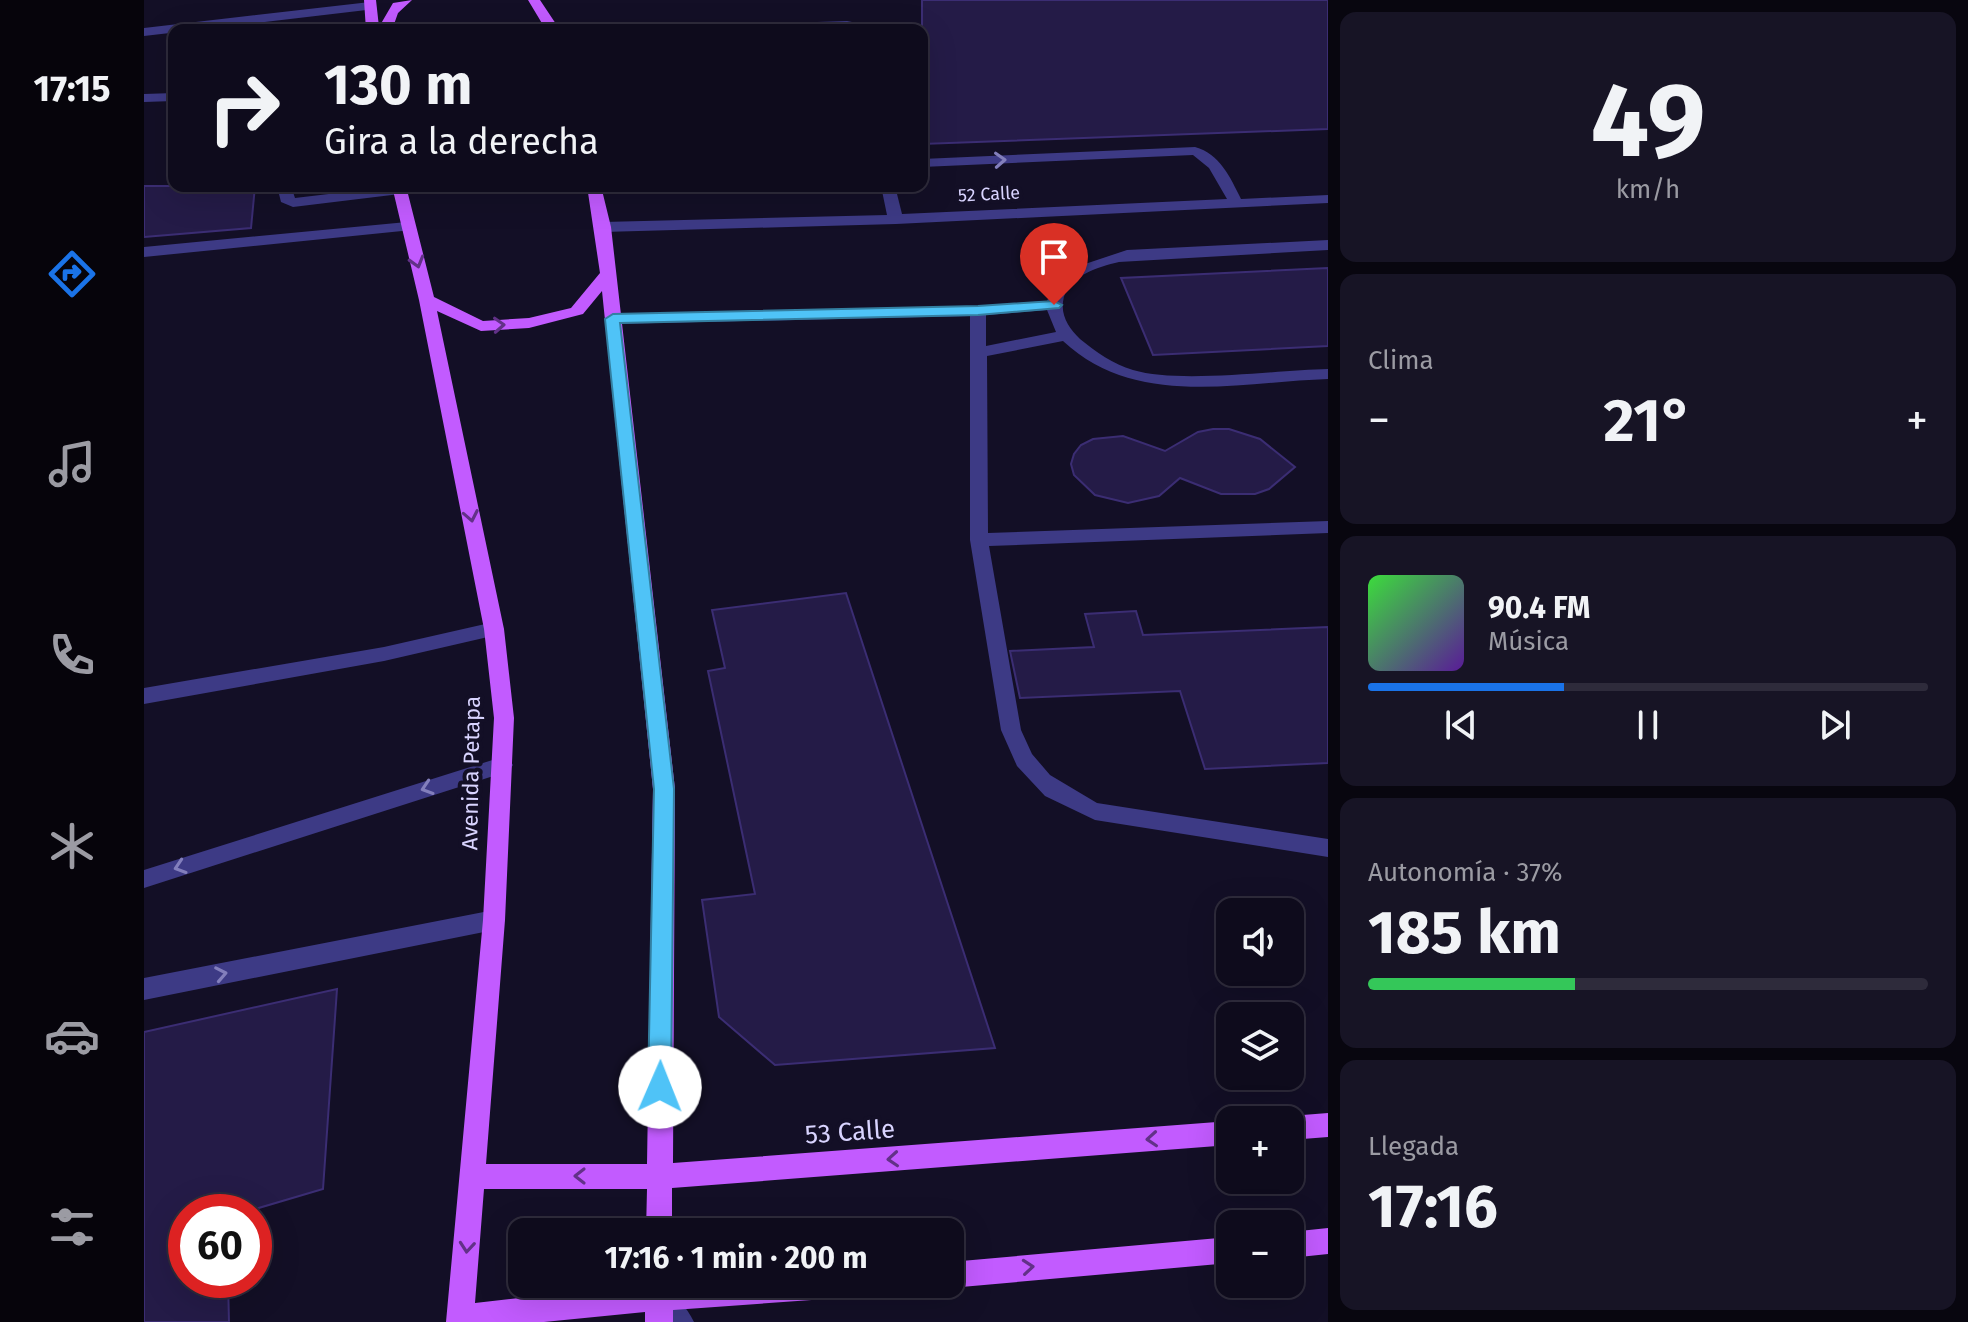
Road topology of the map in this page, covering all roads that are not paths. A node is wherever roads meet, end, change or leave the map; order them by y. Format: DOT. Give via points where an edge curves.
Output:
graph roads {
  1 [pos="406,0"];
  2 [pos="534,0"];
  3 [pos="550,1"];
  4 [pos="370,3"];
  5 [pos="206,24"];
  6 [pos="372,24"];
  7 [pos="388,24"];
  8 [pos="552,24"];
  9 [pos="555,24"];
  10 [pos="168,29"];
  11 [pos="144,32"];
  12 [pos="168,97"];
  13 [pos="144,98"];
  14 [pos="928,163"];
  15 [pos="285,192"];
  16 [pos="371,192"];
  17 [pos="401,192"];
  18 [pos="595,192"];
  19 [pos="889,192"];
  20 [pos="1328,199"];
  21 [pos="1236,203"];
  22 [pos="896,219"];
  23 [pos="407,227"];
  24 [pos="603,227"];
  25 [pos="1328,245"];
  26 [pos="144,252"];
  27 [pos="608,273"];
  28 [pos="427,300"];
  29 [pos="1054,305"];
  30 [pos="978,311"];
  31 [pos="613,319"];
  32 [pos="1066,335"];
  33 [pos="977,353"];
  34 [pos="1328,374"];
  35 [pos="1328,527"];
  36 [pos="979,540"];
  37 [pos="494,629"];
  38 [pos="144,696"];
  39 [pos="502,765"];
  40 [pos="1328,848"];
  41 [pos="144,879"];
  42 [pos="494,920"];
  43 [pos="144,989"];
  44 [pos="1328,1125"];
  45 [pos="1304,1127"];
  46 [pos="1216,1134"];
  47 [pos="474,1176"];
  48 [pos="658,1177"];
  49 [pos="659,1218"];
  50 [pos="1328,1241"];
  51 [pos="1304,1244"];
  52 [pos="1216,1251"];
  53 [pos="964,1274"];
  54 [pos="702,1298"];
  55 [pos="659,1302"];
  56 [pos="460,1320"];
  57 [pos="680,1322"];
  1 -- 7 [label="main road" via="396,4"];
  2 -- 8 [label="main road"];
  3 -- 9 [label="main road"];
  4 -- 5 [label="lane"];
  4 -- 6 [label="main road"];
  10 -- 11 [label="lane"];
  12 -- 13 [label="lane"];
  14 -- 21 [label="lane, one-way" via="1195,151 1211,161"];
  15 -- 16 [label="lane" via="293,203"];
  17 -- 23 [label="main road, Avenida Petapa"];
  18 -- 24 [label="main road"];
  19 -- 22 [label="lane"];
  20 -- 21 [label="lane, 52 Calle"];
  21 -- 22 [label="lane, 52 Calle"];
  22 -- 24 [label="lane, 52 Calle"];
  23 -- 26 [label="lane"];
  23 -- 28 [label="main road, Avenida Petapa, one-way"];
  24 -- 27 [label="main road"];
  25 -- 29 [label="lane" via="1127,255 1072,274"];
  28 -- 27 [label="main road, one-way" via="481,326 529,323 577,311"];
  27 -- 31 [label="main road"];
  28 -- 37 [label="main road, Avenida Petapa, one-way"];
  29 -- 30 [label="lane"];
  29 -- 32 [label="lane"];
  30 -- 31 [label="lane"];
  30 -- 33 [label="lane"];
  31 -- 48 [label="main road" via="664,789"];
  32 -- 33 [label="lane"];
  32 -- 34 [label="lane" via="1088,354 1138,377 1168,381"];
  33 -- 36 [label="lane"];
  35 -- 36 [label="lane"];
  36 -- 40 [label="lane" via="1011,730 1020,756 1037,779 1063,798 1095,811"];
  37 -- 38 [label="lane" via="380,655"];
  37 -- 39 [label="main road, Avenida Petapa" via="504,718"];
  39 -- 41 [label="lane, one-way"];
  39 -- 42 [label="main road, Avenida Petapa"];
  43 -- 42 [label="lane, one-way"];
  42 -- 47 [label="main road, Avenida Petapa"];
  44 -- 45 [label="main road"];
  46 -- 48 [label="main road, 53 Calle, one-way"];
  48 -- 47 [label="main road, 53 Calle, one-way"];
  47 -- 56 [label="main road, Avenida Petapa, one-way"];
  48 -- 49 [label="main road"];
  50 -- 51 [label="main road"];
  53 -- 52 [label="main road, one-way"];
  54 -- 55 [label="main road"];
  55 -- 56 [label="main road" via="600,1302"];
  55 -- 57 [label="lane"];
}
